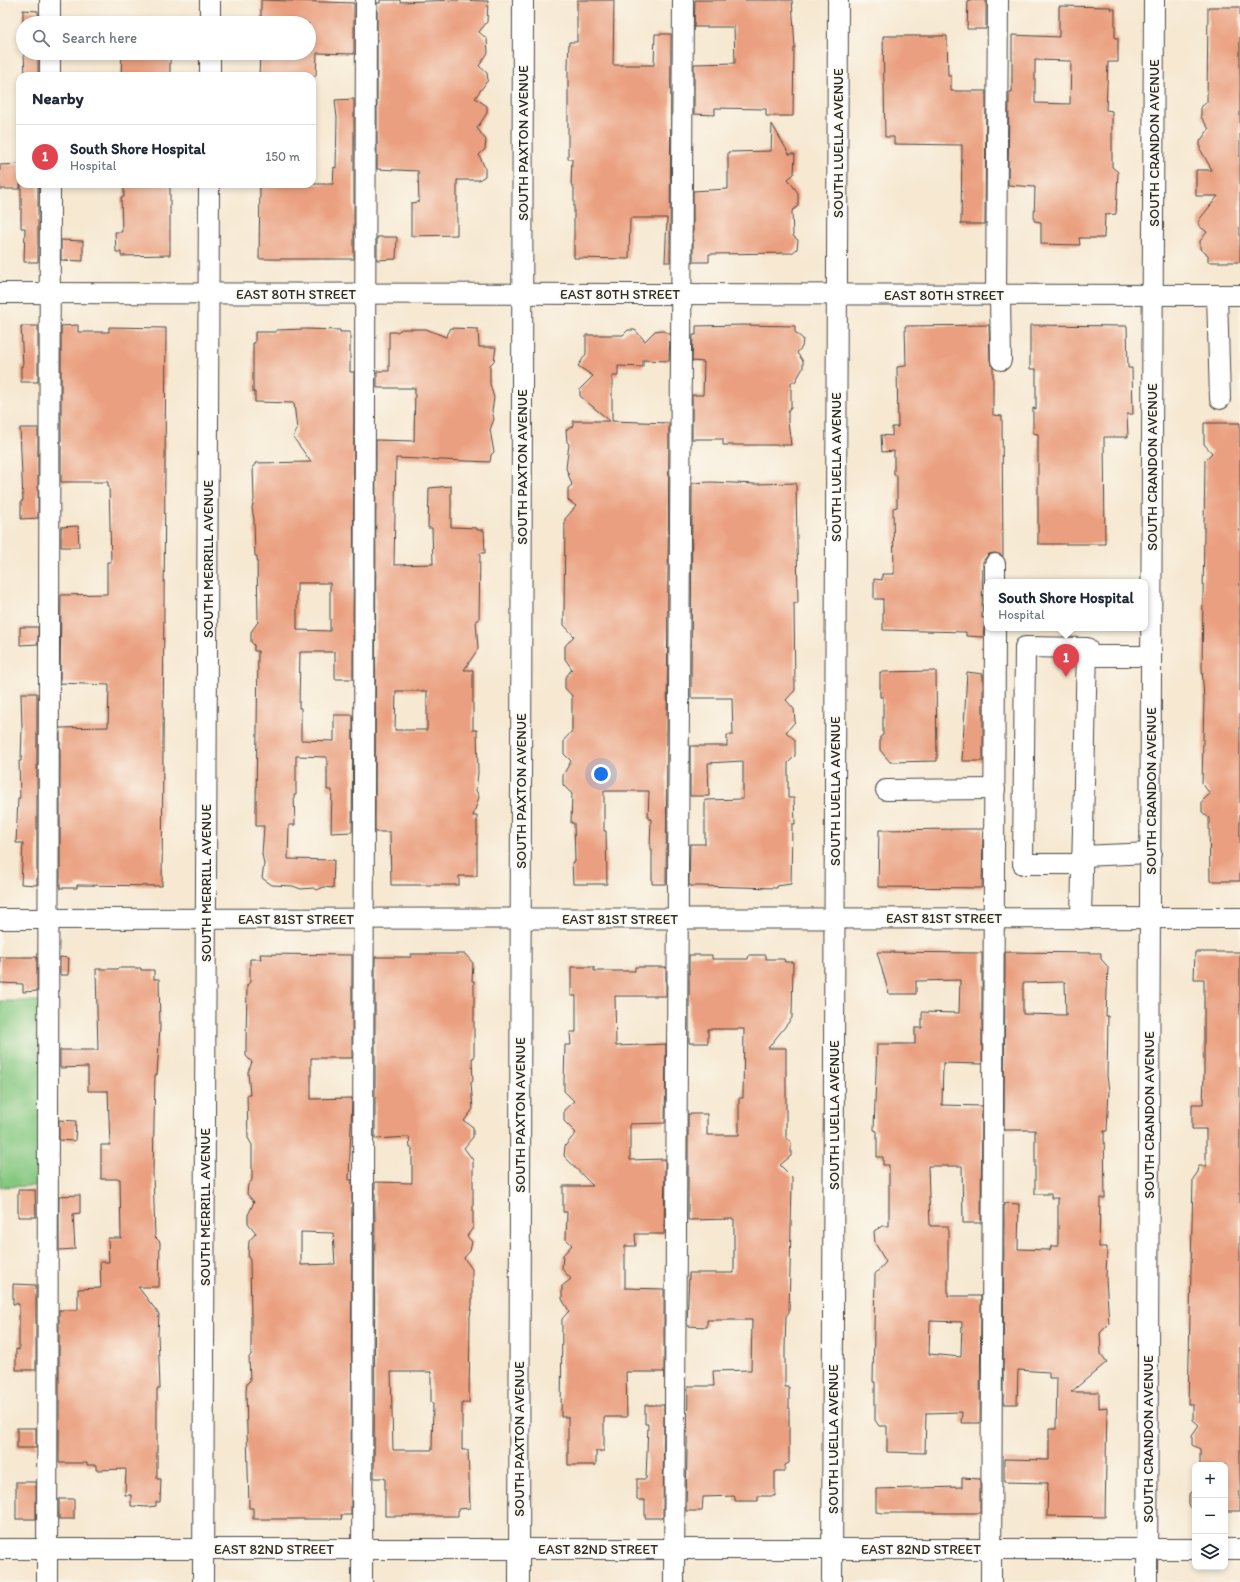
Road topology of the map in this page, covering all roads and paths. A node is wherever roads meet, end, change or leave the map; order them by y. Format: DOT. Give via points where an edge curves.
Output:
graph roads {
  1 [pos="50,0"];
  2 [pos="210,0"];
  3 [pos="366,0"];
  4 [pos="523,0"];
  5 [pos="683,0"];
  6 [pos="838,0"];
  7 [pos="998,0"];
  8 [pos="1154,0"];
  9 [pos="50,16"];
  10 [pos="210,16"];
  11 [pos="50,60"];
  12 [pos="210,60"];
  13 [pos="50,72"];
  14 [pos="210,72"];
  15 [pos="50,188"];
  16 [pos="209,188"];
  17 [pos="0,293"];
  18 [pos="50,293"];
  19 [pos="209,293"];
  20 [pos="365,294"];
  21 [pos="522,294"];
  22 [pos="681,294"];
  23 [pos="837,294"];
  24 [pos="998,295"];
  25 [pos="1153,295"];
  26 [pos="1217,295"];
  27 [pos="1240,295"];
  28 [pos="1001,360"];
  29 [pos="1220,399"];
  30 [pos="1148,590"];
  31 [pos="995,631"];
  32 [pos="1086,656"];
  33 [pos="1151,656"];
  34 [pos="995,789"];
  35 [pos="886,790"];
  36 [pos="1151,853"];
  37 [pos="1082,860"];
  38 [pos="994,918"];
  39 [pos="1081,918"];
  40 [pos="1150,918"];
  41 [pos="1240,918"];
  42 [pos="0,919"];
  43 [pos="48,919"];
  44 [pos="206,919"];
  45 [pos="363,919"];
  46 [pos="520,919"];
  47 [pos="678,919"];
  48 [pos="835,919"];
  49 [pos="0,1549"];
  50 [pos="47,1549"];
  51 [pos="203,1549"];
  52 [pos="362,1549"];
  53 [pos="519,1549"];
  54 [pos="1192,1549"];
  55 [pos="1228,1549"];
  56 [pos="1240,1549"];
  57 [pos="674,1550"];
  58 [pos="832,1550"];
  59 [pos="991,1550"];
  60 [pos="1148,1550"];
  61 [pos="47,1582"];
  62 [pos="203,1582"];
  63 [pos="362,1582"];
  64 [pos="519,1582"];
  65 [pos="674,1582"];
  66 [pos="832,1582"];
  67 [pos="991,1582"];
  68 [pos="1147,1582"];
  1 -- 9 [label="street"];
  2 -- 10 [label="street"];
  3 -- 20 [label="street"];
  4 -- 21 [label="street, SOUTH PAXTON AVENUE"];
  5 -- 22 [label="street"];
  6 -- 23 [label="street, SOUTH LUELLA AVENUE"];
  7 -- 24 [label="street"];
  8 -- 25 [label="street, SOUTH CRANDON AVENUE"];
  11 -- 13 [label="street"];
  12 -- 14 [label="street"];
  15 -- 18 [label="street"];
  16 -- 19 [label="street, SOUTH MERRILL AVENUE"];
  17 -- 18 [label="street, EAST 80TH STREET"];
  18 -- 19 [label="street, EAST 80TH STREET"];
  18 -- 43 [label="street"];
  19 -- 20 [label="street, EAST 80TH STREET"];
  19 -- 44 [label="street, SOUTH MERRILL AVENUE"];
  20 -- 21 [label="street, EAST 80TH STREET"];
  20 -- 45 [label="street"];
  21 -- 22 [label="street, EAST 80TH STREET"];
  21 -- 46 [label="street, SOUTH PAXTON AVENUE"];
  22 -- 23 [label="street, EAST 80TH STREET"];
  22 -- 47 [label="street"];
  23 -- 24 [label="street, EAST 80TH STREET"];
  23 -- 48 [label="street, SOUTH LUELLA AVENUE"];
  24 -- 25 [label="street, EAST 80TH STREET"];
  24 -- 28 [label="street"];
  25 -- 26 [label="street, EAST 80TH STREET"];
  25 -- 30 [label="street, SOUTH CRANDON AVENUE"];
  26 -- 27 [label="street, EAST 80TH STREET"];
  26 -- 29 [label="street"];
  30 -- 33 [label="street, SOUTH CRANDON AVENUE"];
  31 -- 34 [label="street"];
  32 -- 33 [label="street"];
  32 -- 37 [label="street"];
  32 -- 37 [label="street" via="1087,648 1025,647 1023,864"];
  33 -- 36 [label="street, SOUTH CRANDON AVENUE"];
  34 -- 35 [label="street"];
  34 -- 38 [label="street"];
  36 -- 37 [label="street"];
  36 -- 40 [label="street, SOUTH CRANDON AVENUE"];
  37 -- 39 [label="street"];
  38 -- 39 [label="street, EAST 81ST STREET"];
  38 -- 48 [label="street, EAST 81ST STREET"];
  38 -- 59 [label="street"];
  39 -- 40 [label="street, EAST 81ST STREET"];
  40 -- 41 [label="street, EAST 81ST STREET"];
  40 -- 60 [label="street, SOUTH CRANDON AVENUE"];
  42 -- 43 [label="street, EAST 81ST STREET"];
  43 -- 44 [label="street, EAST 81ST STREET"];
  43 -- 50 [label="street"];
  44 -- 45 [label="street, EAST 81ST STREET"];
  44 -- 51 [label="street, SOUTH MERRILL AVENUE"];
  45 -- 46 [label="street, EAST 81ST STREET"];
  45 -- 52 [label="street"];
  46 -- 47 [label="street, EAST 81ST STREET"];
  46 -- 53 [label="street, SOUTH PAXTON AVENUE"];
  47 -- 48 [label="street, EAST 81ST STREET"];
  47 -- 57 [label="street"];
  48 -- 58 [label="street, SOUTH LUELLA AVENUE"];
  49 -- 50 [label="street, EAST 82ND STREET"];
  50 -- 51 [label="street, EAST 82ND STREET"];
  50 -- 61 [label="street"];
  51 -- 52 [label="street, EAST 82ND STREET"];
  51 -- 62 [label="street, SOUTH MERRILL AVENUE"];
  52 -- 53 [label="street, EAST 82ND STREET"];
  52 -- 63 [label="street"];
  53 -- 57 [label="street, EAST 82ND STREET"];
  53 -- 64 [label="street, SOUTH PAXTON AVENUE"];
  54 -- 60 [label="street, EAST 82ND STREET"];
  55 -- 56 [label="street"];
  57 -- 58 [label="street, EAST 82ND STREET"];
  57 -- 65 [label="street"];
  58 -- 59 [label="street, EAST 82ND STREET"];
  58 -- 66 [label="street, SOUTH LUELLA AVENUE"];
  59 -- 60 [label="street, EAST 82ND STREET"];
  59 -- 67 [label="street"];
  60 -- 68 [label="street, SOUTH CRANDON AVENUE"];
}
